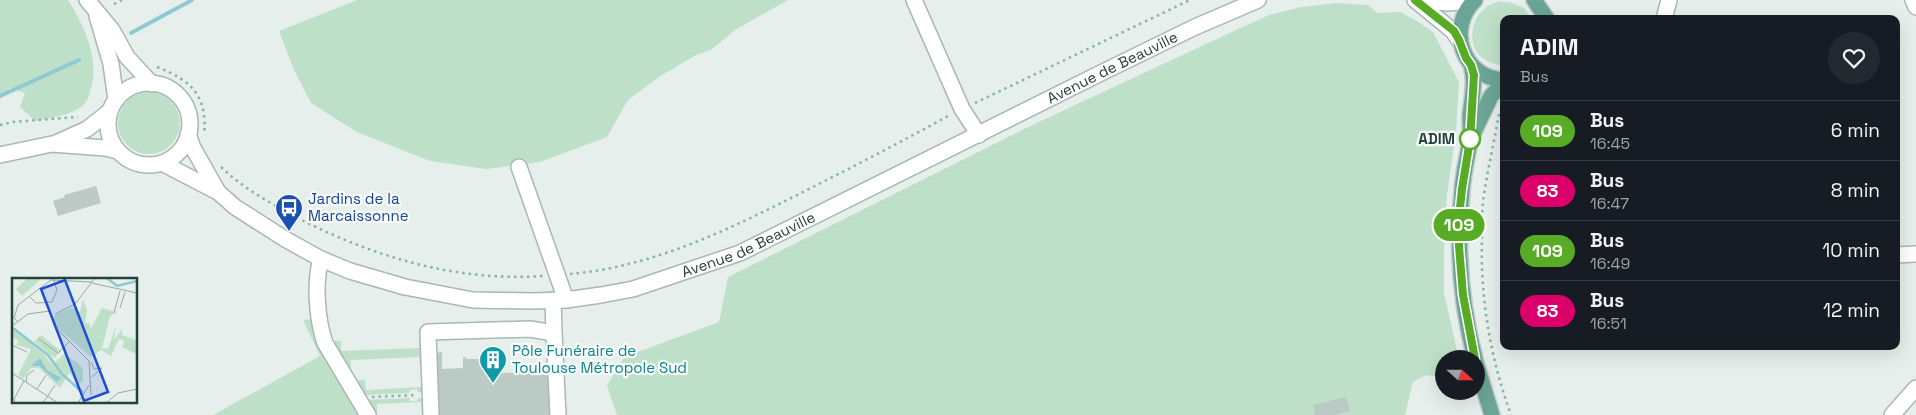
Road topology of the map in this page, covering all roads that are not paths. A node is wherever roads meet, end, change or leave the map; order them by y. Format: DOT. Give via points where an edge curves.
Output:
graph roads {
  1 [pos="914,0"];
  2 [pos="1258,0"];
  3 [pos="1415,0"];
  4 [pos="1421,0"];
  5 [pos="1669,0"];
  6 [pos="1913,0"];
  7 [pos="1474,1"];
  8 [pos="1537,1"];
  9 [pos="92,6"];
  10 [pos="1916,7"];
  11 [pos="1545,15"];
  12 [pos="1665,15"];
  13 [pos="1459,40"];
  14 [pos="1471,65"];
  15 [pos="1500,80"];
  16 [pos="152,84"];
  17 [pos="1500,86"];
  18 [pos="113,106"];
  19 [pos="188,134"];
  20 [pos="979,135"];
  21 [pos="1470,140"];
  22 [pos="52,144"];
  23 [pos="118,151"];
  24 [pos="0,155"];
  25 [pos="162,163"];
  26 [pos="519,167"];
  27 [pos="218,192"];
  28 [pos="1916,254"];
  29 [pos="1900,255"];
  30 [pos="321,259"];
  31 [pos="560,300"];
  32 [pos="554,333"];
  33 [pos="1473,350"];
  34 [pos="1916,388"];
  35 [pos="1485,392"];
  36 [pos="368,415"];
  37 [pos="431,415"];
  38 [pos="558,415"];
  39 [pos="1492,415"];
  40 [pos="1892,415"];
  1 -- 20 [label="street" via="962,109"];
  2 -- 20 [label="street, Avenue de Beauville" via="1195,27"];
  3 -- 13 [label="street" via="1454,31"];
  4 -- 7 [label="street" via="1447,3"];
  5 -- 12 [label="street"];
  6 -- 10 [label="street"];
  7 -- 13 [label="main road" via="1462,19"];
  8 -- 11 [label="main road"];
  9 -- 16 [label="street" via="112,30 127,57"];
  9 -- 18 [label="street" via="110,64"];
  13 -- 14 [label="main road"];
  14 -- 15 [label="main road" via="1488,77"];
  14 -- 21 [label="main road" via="1474,83"];
  16 -- 18 [label="street" via="128,89"];
  16 -- 19 [label="street" via="170,90 184,103"];
  17 -- 21 [label="main road"];
  18 -- 22 [label="street" via="88,129"];
  18 -- 23 [label="street" via="109,132"];
  19 -- 25 [label="street" via="181,149"];
  19 -- 27 [label="street, Avenue de Beauville"];
  20 -- 31 [label="street, Avenue de Beauville" via="740,253 633,290"];
  21 -- 33 [label="main road" via="1462,189 1459,246 1463,295"];
  22 -- 23 [label="street"];
  22 -- 24 [label="street"];
  23 -- 25 [label="street" via="138,163"];
  25 -- 27 [label="street, Avenue de Beauville"];
  26 -- 31 [label="street" via="558,275"];
  27 -- 30 [label="street, Avenue de Beauville" via="262,225"];
  28 -- 29 [label="street"];
  30 -- 31 [label="street, Avenue de Beauville" via="405,287 473,300"];
  30 -- 36 [label="street" via="318,270 322,336"];
  31 -- 32 [label="street"];
  32 -- 37 [label="street" via="530,329 428,332"];
  32 -- 38 [label="street"];
  34 -- 40 [label="street"];
  35 -- 39 [label="main road"];
}
